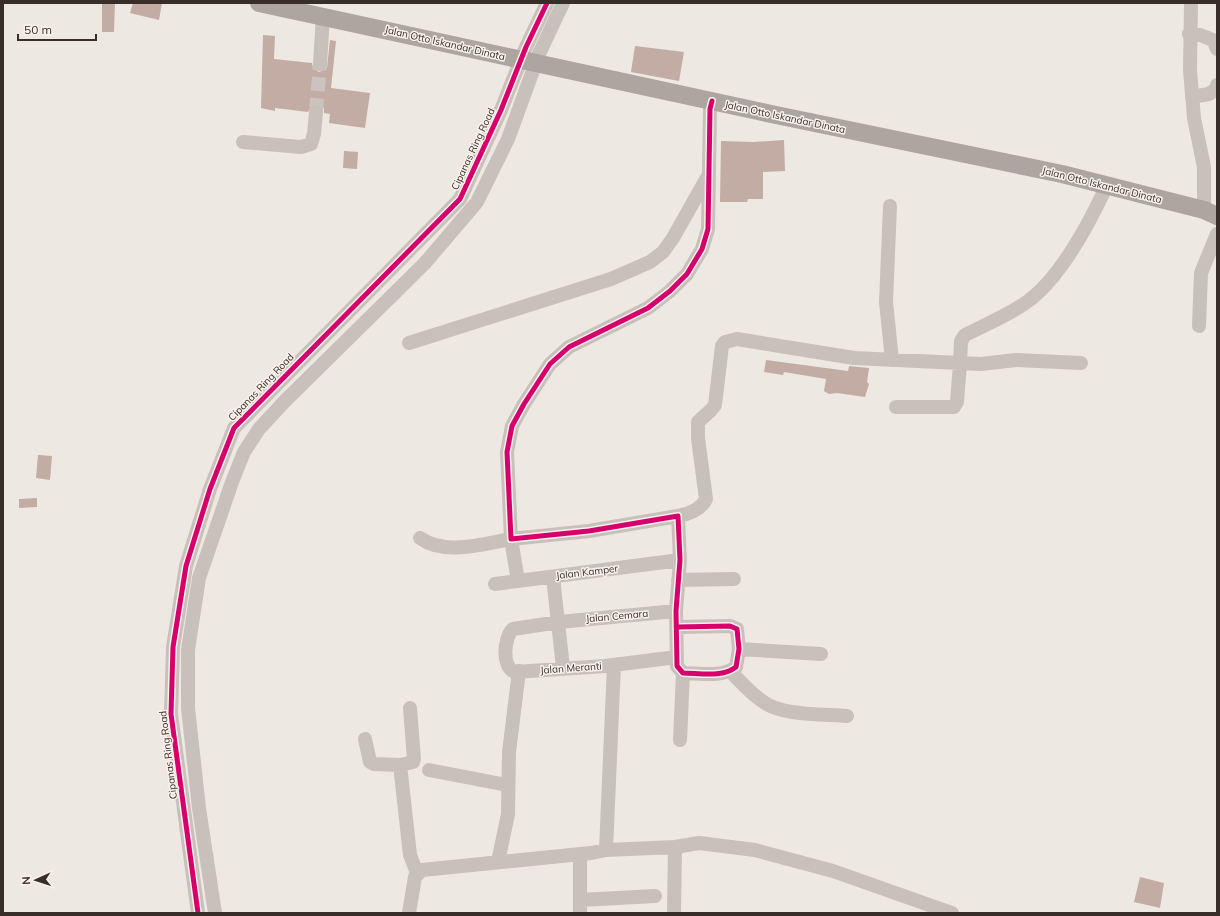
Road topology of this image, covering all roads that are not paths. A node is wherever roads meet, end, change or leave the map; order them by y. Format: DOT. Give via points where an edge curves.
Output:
graph roads {
  1 [pos="260,3"];
  2 [pos="547,3"];
  3 [pos="563,3"];
  4 [pos="1191,3"];
  5 [pos="323,16"];
  6 [pos="1189,34"];
  7 [pos="1217,49"];
  8 [pos="529,62"];
  9 [pos="320,64"];
  10 [pos="1217,85"];
  11 [pos="1192,97"];
  12 [pos="712,101"];
  13 [pos="316,112"];
  14 [pos="243,142"];
  15 [pos="708,175"];
  16 [pos="1107,185"];
  17 [pos="890,206"];
  18 [pos="1210,213"];
  19 [pos="1217,234"];
  20 [pos="1199,326"];
  21 [pos="409,343"];
  22 [pos="892,360"];
  23 [pos="960,363"];
  24 [pos="1081,363"];
  25 [pos="896,407"];
  26 [pos="678,516"];
  27 [pos="420,538"];
  28 [pos="511,539"];
  29 [pos="680,560"];
  30 [pos="553,577"];
  31 [pos="734,578"];
  32 [pos="678,580"];
  33 [pos="518,581"];
  34 [pos="495,584"];
  35 [pos="676,611"];
  36 [pos="559,622"];
  37 [pos="677,627"];
  38 [pos="739,649"];
  39 [pos="821,654"];
  40 [pos="677,657"];
  41 [pos="614,665"];
  42 [pos="563,668"];
  43 [pos="519,671"];
  44 [pos="730,672"];
  45 [pos="683,673"];
  46 [pos="410,708"];
  47 [pos="847,716"];
  48 [pos="365,739"];
  49 [pos="680,740"];
  50 [pos="400,766"];
  51 [pos="429,770"];
  52 [pos="507,785"];
  53 [pos="675,847"];
  54 [pos="606,850"];
  55 [pos="580,854"];
  56 [pos="498,862"];
  57 [pos="417,873"];
  58 [pos="655,896"];
  59 [pos="580,906"];
  60 [pos="198,913"];
  61 [pos="215,913"];
  62 [pos="409,913"];
  63 [pos="674,913"];
  64 [pos="952,913"];
  1 -- 5 [label="main road, Jalan Otto Iskandar Dinata"];
  2 -- 8 [label="street"];
  3 -- 8 [label="street"];
  4 -- 6 [label="street"];
  5 -- 8 [label="main road, Jalan Otto Iskandar Dinata"];
  5 -- 9 [label="street"];
  6 -- 7 [label="street" via="1213,40"];
  6 -- 11 [label="street"];
  8 -- 12 [label="main road, Jalan Otto Iskandar Dinata"];
  8 -- 60 [label="street, Cipanas Ring Road" via="501,110 460,199 234,428 210,489 186,566 173,647 171,714"];
  8 -- 61 [label="street" via="508,139 477,202 425,264 259,429 244,452 232,482 199,578 188,650 188,708 199,808"];
  10 -- 11 [label="street" via="1209,94"];
  11 -- 18 [label="street"];
  12 -- 15 [label="street"];
  12 -- 16 [label="main road, Jalan Otto Iskandar Dinata"];
  13 -- 14 [label="street" via="311,144 301,147"];
  15 -- 21 [label="street" via="673,238 663,252 650,262 611,279"];
  15 -- 28 [label="street" via="708,229 702,249 692,268 670,291 648,308 568,347 550,364 512,426 507,452"];
  16 -- 18 [label="main road, Jalan Otto Iskandar Dinata"];
  16 -- 23 [label="street" via="1080,238 1054,274 1025,304 965,335 961,340"];
  17 -- 22 [label="street" via="886,302"];
  19 -- 20 [label="street" via="1201,273"];
  22 -- 23 [label="street"];
  22 -- 26 [label="street" via="854,358 736,339 725,342 717,375 715,405 698,422 706,499 694,511"];
  23 -- 24 [label="street" via="981,364 1016,360"];
  23 -- 25 [label="street" via="957,402 954,407"];
  26 -- 28 [label="street"];
  26 -- 29 [label="street"];
  27 -- 28 [label="street" via="428,544 461,547"];
  28 -- 33 [label="street"];
  29 -- 30 [label="street, Jalan Kamper"];
  29 -- 32 [label="street"];
  30 -- 33 [label="street, Jalan Kamper"];
  30 -- 36 [label="street"];
  31 -- 32 [label="street"];
  32 -- 35 [label="street"];
  33 -- 34 [label="street, Jalan Kamper"];
  35 -- 36 [label="street, Jalan Cemara"];
  35 -- 37 [label="street"];
  36 -- 42 [label="street"];
  36 -- 43 [label="street, Jalan Cemara" via="513,629 506,638 507,660 511,670"];
  37 -- 38 [label="street" via="730,626 737,629"];
  37 -- 40 [label="street"];
  38 -- 39 [label="street"];
  38 -- 44 [label="street" via="736,666"];
  40 -- 41 [label="street, Jalan Meranti"];
  40 -- 45 [label="street" via="677,666"];
  41 -- 42 [label="street, Jalan Meranti"];
  41 -- 54 [label="street"];
  42 -- 43 [label="street, Jalan Meranti"];
  43 -- 52 [label="street"];
  44 -- 45 [label="street"];
  44 -- 47 [label="street" via="762,701 775,708"];
  45 -- 49 [label="street"];
  46 -- 50 [label="street" via="414,759 413,762"];
  48 -- 50 [label="street" via="370,762"];
  50 -- 57 [label="street" via="410,854"];
  51 -- 52 [label="street"];
  52 -- 56 [label="street" via="508,814"];
  53 -- 54 [label="street"];
  53 -- 63 [label="street"];
  53 -- 64 [label="street" via="699,843 755,850 833,870"];
  54 -- 55 [label="street"];
  55 -- 56 [label="street"];
  55 -- 59 [label="street"];
  56 -- 57 [label="street" via="429,868"];
  57 -- 62 [label="street" via="412,885"];
  58 -- 59 [label="street"];
}
